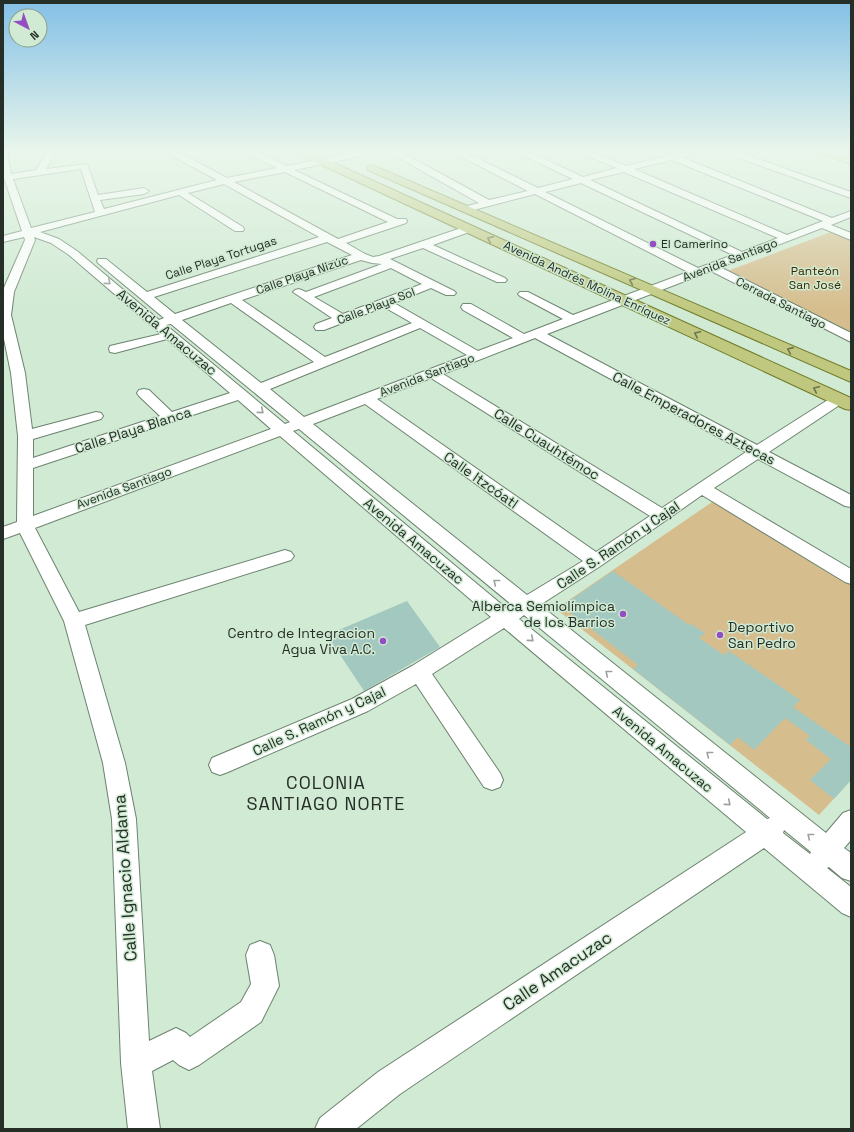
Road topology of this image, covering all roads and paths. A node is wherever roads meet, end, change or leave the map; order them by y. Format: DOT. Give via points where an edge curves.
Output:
graph roads {
  1 [pos="18,205"];
  2 [pos="97,205"];
  3 [pos="127,205"];
  4 [pos="203,205"];
  5 [pos="269,205"];
  6 [pos="366,205"];
  7 [pos="416,205"];
  8 [pos="457,205"];
  9 [pos="484,205"];
  10 [pos="562,205"];
  11 [pos="635,205"];
  12 [pos="709,205"];
  13 [pos="785,205"];
  14 [pos="466,209"];
  15 [pos="100,213"];
  16 [pos="851,214"];
  17 [pos="828,223"];
  18 [pos="48,227"];
  19 [pos="239,229"];
  20 [pos="468,229"];
  21 [pos="29,232"];
  22 [pos="851,237"];
  23 [pos="786,238"];
  24 [pos="3,239"];
  25 [pos="332,240"];
  26 [pos="423,244"];
  27 [pos="741,255"];
  28 [pos="361,256"];
  29 [pos="381,259"];
  30 [pos="392,264"];
  31 [pos="711,267"];
  32 [pos="696,272"];
  33 [pos="501,280"];
  34 [pos="283,282"];
  35 [pos="432,284"];
  36 [pos="652,290"];
  37 [pos="450,293"];
  38 [pos="524,294"];
  39 [pos="145,296"];
  40 [pos="305,296"];
  41 [pos="233,299"];
  42 [pos="624,301"];
  43 [pos="385,302"];
  44 [pos="467,307"];
  45 [pos="4,315"];
  46 [pos="342,319"];
  47 [pos="573,320"];
  48 [pos="422,323"];
  49 [pos="167,326"];
  50 [pos="320,327"];
  51 [pos="531,336"];
  52 [pos="851,338"];
  53 [pos="116,349"];
  54 [pos="477,356"];
  55 [pos="325,363"];
  56 [pos="432,373"];
  57 [pos="851,377"];
  58 [pos="258,389"];
  59 [pos="144,393"];
  60 [pos="241,394"];
  61 [pos="366,398"];
  62 [pos="845,402"];
  63 [pos="96,416"];
  64 [pos="170,418"];
  65 [pos="301,423"];
  66 [pos="283,430"];
  67 [pos="25,436"];
  68 [pos="758,453"];
  69 [pos="26,465"];
  70 [pos="702,488"];
  71 [pos="851,502"];
  72 [pos="662,516"];
  73 [pos="25,525"];
  74 [pos="3,533"];
  75 [pos="285,556"];
  76 [pos="596,561"];
  77 [pos="851,577"];
  78 [pos="525,606"];
  79 [pos="506,619"];
  80 [pos="74,621"];
  81 [pos="419,672"];
  82 [pos="220,765"];
  83 [pos="492,780"];
  84 [pos="787,818"];
  85 [pos="851,821"];
  86 [pos="764,833"];
  87 [pos="826,850"];
  88 [pos="851,869"];
  89 [pos="811,871"];
  90 [pos="851,904"];
  91 [pos="260,955"];
  92 [pos="136,1063"];
  93 [pos="144,1129"];
  94 [pos="331,1129"];
  1 -- 21 [label="street"];
  2 -- 15 [label="street"];
  3 -- 15 [label="street"];
  4 -- 19 [label="street"];
  5 -- 25 [label="street"];
  6 -- 25 [label="street, Calle Playa Tortugas" via="402,221"];
  7 -- 20 [label="main road, Avenida Andrés Molina Enríquez"];
  8 -- 14 [label="main road, Avenida Andrés Molina Enríquez"];
  9 -- 14 [label="street"];
  10 -- 32 [label="street"];
  11 -- 27 [label="street"];
  12 -- 23 [label="street"];
  13 -- 17 [label="street"];
  36 -- 14 [label="main road, Avenida Andrés Molina Enríquez, one-way"];
  15 -- 18 [label="street"];
  16 -- 17 [label="street, Avenida Santiago"];
  17 -- 22 [label="street"];
  17 -- 23 [label="street, Avenida Santiago"];
  18 -- 21 [label="street"];
  18 -- 39 [label="street, Avenida Amacuzac" via="78,242"];
  20 -- 26 [label="street, Calle Playa Nizúc"];
  42 -- 20 [label="main road, Avenida Andrés Molina Enríquez, one-way"];
  21 -- 24 [label="street"];
  21 -- 45 [label="street" via="30,240 8,292"];
  21 -- 49 [label="street, Avenida Amacuzac, one-way" via="65,246"];
  23 -- 27 [label="street, Avenida Santiago"];
  25 -- 28 [label="street"];
  25 -- 39 [label="street, Calle Playa Tortugas"];
  26 -- 29 [label="street, Calle Playa Nizúc"];
  26 -- 33 [label="street"];
  27 -- 31 [label="street, Avenida Santiago"];
  28 -- 29 [label="street, Calle Playa Nizúc" via="372,260"];
  28 -- 34 [label="street, Calle Playa Nizúc"];
  29 -- 30 [label="street"];
  30 -- 35 [label="street"];
  30 -- 40 [label="street"];
  31 -- 32 [label="street, Avenida Santiago"];
  31 -- 52 [label="street, Cerrada Santiago"];
  32 -- 36 [label="street, Avenida Santiago"];
  34 -- 40 [label="street"];
  34 -- 41 [label="street, Calle Playa Nizúc"];
  35 -- 37 [label="street"];
  35 -- 43 [label="street, Calle Playa Sol"];
  36 -- 42 [label="street, Avenida Santiago"];
  57 -- 36 [label="main road, Avenida Andrés Molina Enríquez, one-way"];
  38 -- 47 [label="street"];
  39 -- 49 [label="street, Avenida Amacuzac"];
  40 -- 46 [label="street"];
  41 -- 49 [label="street, Calle Playa Nizúc"];
  41 -- 55 [label="street"];
  42 -- 47 [label="street, Avenida Santiago"];
  62 -- 42 [label="main road, Avenida Andrés Molina Enríquez, one-way"];
  43 -- 46 [label="street, Calle Playa Sol"];
  43 -- 48 [label="street"];
  44 -- 51 [label="street, Calle Emperadores Aztecas"];
  45 -- 67 [label="street" via="18,373"];
  46 -- 50 [label="street, Calle Playa Sol"];
  47 -- 51 [label="street, Avenida Santiago"];
  48 -- 54 [label="street"];
  48 -- 55 [label="street"];
  49 -- 53 [label="street, Calle Playa Nizúc"];
  49 -- 58 [label="street, Avenida Amacuzac"];
  49 -- 60 [label="street, Avenida Amacuzac"];
  51 -- 54 [label="street, Avenida Santiago"];
  51 -- 68 [label="street, Calle Emperadores Aztecas"];
  54 -- 56 [label="street, Avenida Santiago"];
  55 -- 58 [label="street"];
  56 -- 61 [label="street, Avenida Santiago"];
  56 -- 72 [label="street, Calle Cuauhtémoc"];
  58 -- 65 [label="street, Avenida Amacuzac"];
  59 -- 64 [label="street"];
  60 -- 64 [label="street, Calle Playa Blanca"];
  60 -- 66 [label="street, Avenida Amacuzac, one-way"];
  61 -- 65 [label="street, Avenida Santiago"];
  61 -- 76 [label="street, Calle Itzcóatl"];
  62 -- 68 [label="street, Calle S. Ramón y Cajal"];
  63 -- 67 [label="street"];
  64 -- 69 [label="street, Calle Playa Blanca"];
  65 -- 66 [label="street, Avenida Santiago"];
  78 -- 65 [label="street, Avenida Amacuzac, one-way"];
  66 -- 73 [label="street, Avenida Santiago"];
  66 -- 79 [label="street, Avenida Amacuzac"];
  67 -- 69 [label="street"];
  68 -- 70 [label="street, Calle S. Ramón y Cajal"];
  68 -- 71 [label="street, Calle Emperadores Aztecas"];
  69 -- 73 [label="street"];
  70 -- 72 [label="street, Calle S. Ramón y Cajal"];
  70 -- 77 [label="street"];
  72 -- 76 [label="street, Calle S. Ramón y Cajal"];
  73 -- 74 [label="street, Avenida Santiago"];
  73 -- 80 [label="street, Calle Ignacio Aldama"];
  75 -- 80 [label="street"];
  76 -- 78 [label="street, Calle S. Ramón y Cajal"];
  78 -- 79 [label="street, Calle S. Ramón y Cajal"];
  84 -- 78 [label="street, Avenida Amacuzac, one-way"];
  79 -- 81 [label="street, Calle S. Ramón y Cajal"];
  79 -- 86 [label="street, Avenida Amacuzac, one-way"];
  80 -- 92 [label="street, Calle Ignacio Aldama" via="114,763 124,819"];
  81 -- 82 [label="street, Calle S. Ramón y Cajal" via="360,705"];
  81 -- 83 [label="street"];
  84 -- 86 [label="street, Calle Amacuzac"];
  87 -- 84 [label="street, Avenida Amacuzac, one-way"];
  85 -- 87 [label="street"];
  86 -- 89 [label="street, Avenida Amacuzac"];
  86 -- 94 [label="street, Calle Amacuzac" via="389,1083"];
  87 -- 88 [label="street, Avenida Amacuzac"];
  87 -- 89 [label="street"];
  89 -- 90 [label="street, Avenida Amacuzac"];
  91 -- 92 [label="street" via="265,986 251,1012 189,1055 176,1043"];
  92 -- 93 [label="street, Calle Ignacio Aldama"];
}
